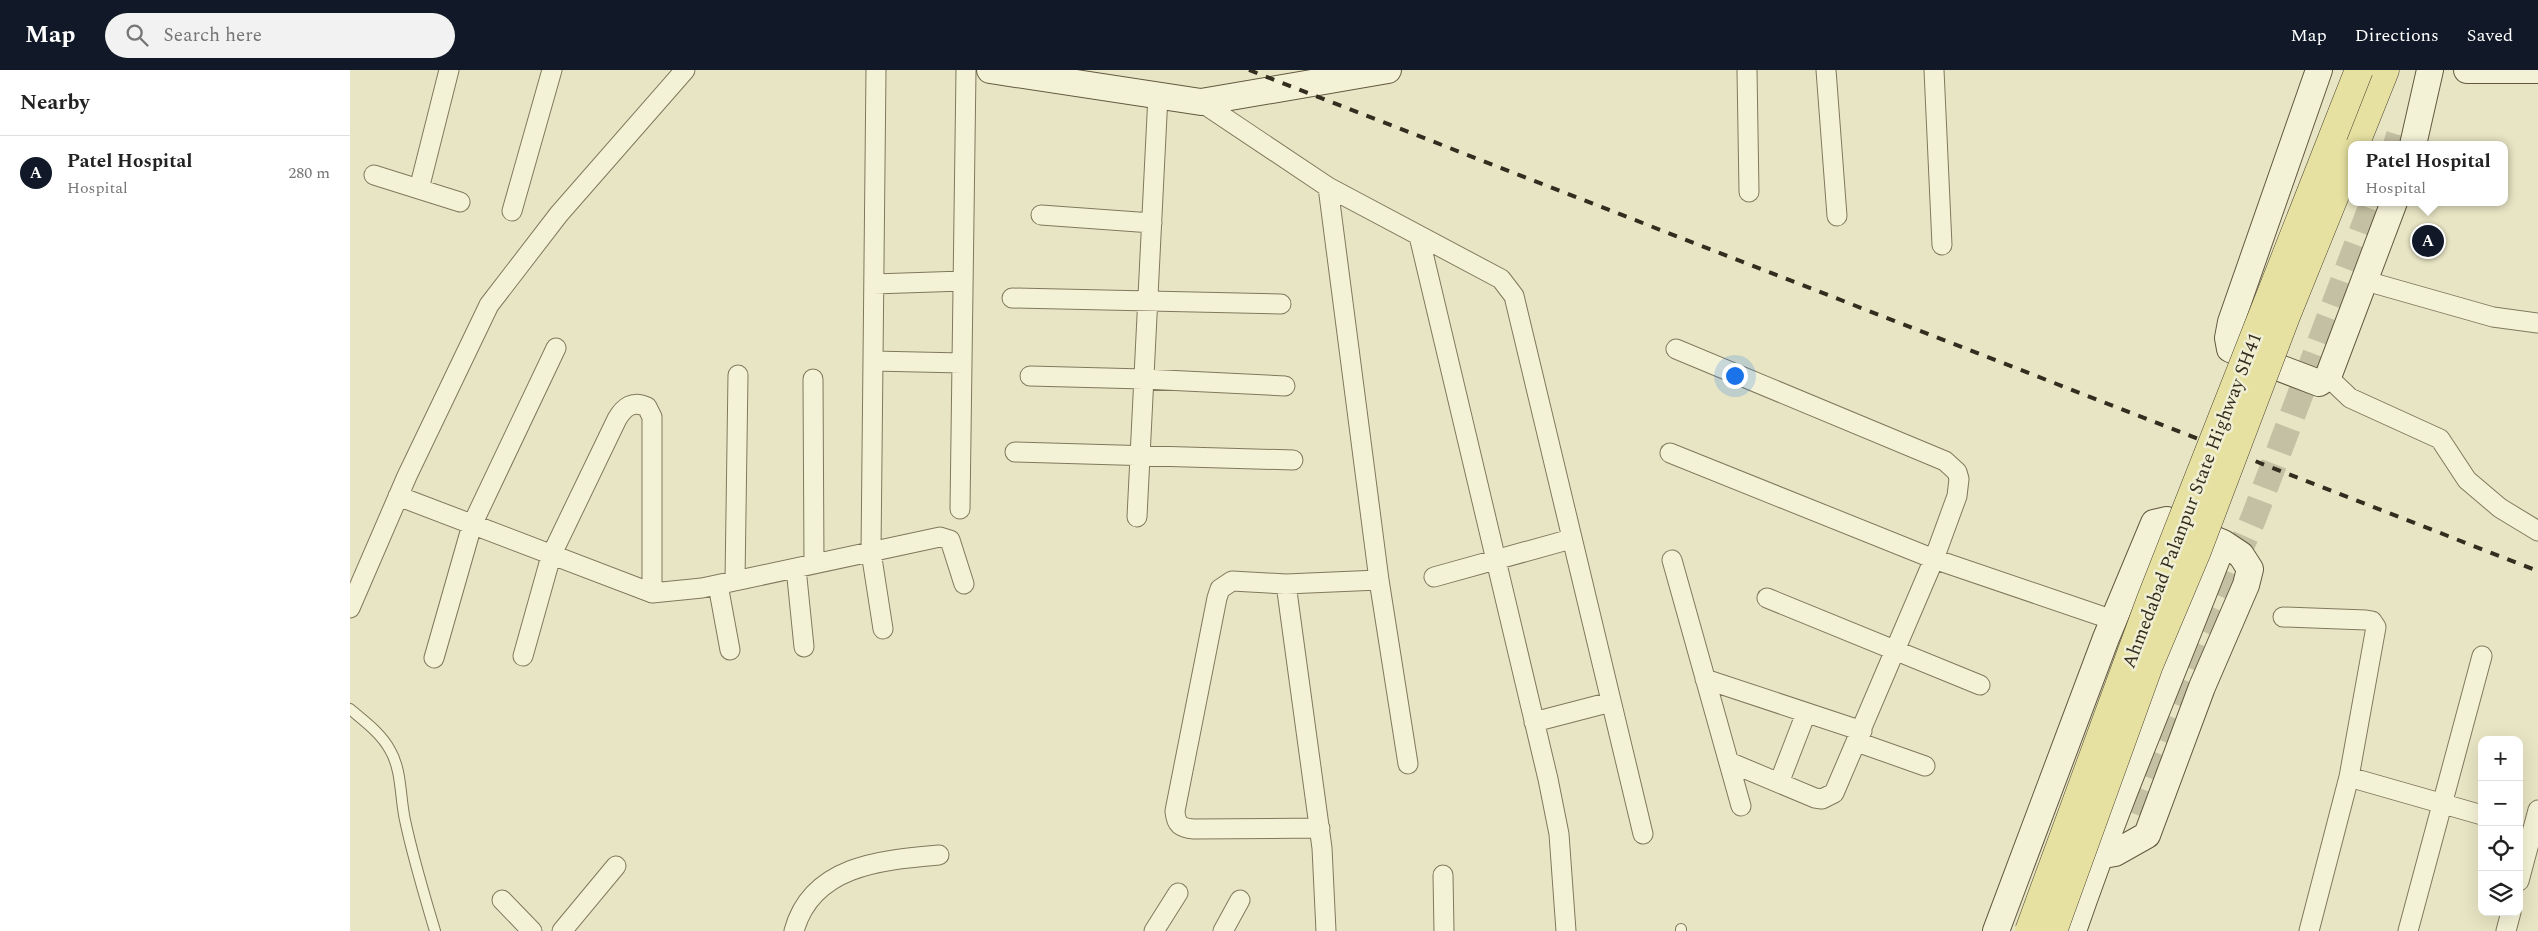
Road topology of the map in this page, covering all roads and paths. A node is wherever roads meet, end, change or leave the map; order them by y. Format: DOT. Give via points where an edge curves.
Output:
graph roads {
  1 [pos="449,70"];
  2 [pos="552,70"];
  3 [pos="685,70"];
  4 [pos="876,70"];
  5 [pos="966,70"];
  6 [pos="990,70"];
  7 [pos="1388,70"];
  8 [pos="1747,70"];
  9 [pos="1826,70"];
  10 [pos="1934,70"];
  11 [pos="2319,70"];
  12 [pos="2359,70"];
  13 [pos="2385,70"];
  14 [pos="2430,70"];
  15 [pos="2467,70"];
  16 [pos="2538,70"];
  17 [pos="1158,95"];
  18 [pos="1201,102"];
  19 [pos="2406,140"];
  20 [pos="2357,141"];
  21 [pos="2348,163"];
  22 [pos="374,175"];
  23 [pos="1328,187"];
  24 [pos="419,189"];
  25 [pos="1749,192"];
  26 [pos="460,202"];
  27 [pos="2393,206"];
  28 [pos="512,211"];
  29 [pos="1041,216"];
  30 [pos="1837,216"];
  31 [pos="1152,223"];
  32 [pos="1419,236"];
  33 [pos="1942,245"];
  34 [pos="963,280"];
  35 [pos="2366,281"];
  36 [pos="874,284"];
  37 [pos="1012,298"];
  38 [pos="1148,302"];
  39 [pos="1281,304"];
  40 [pos="2538,323"];
  41 [pos="556,348"];
  42 [pos="1676,349"];
  43 [pos="873,361"];
  44 [pos="962,363"];
  45 [pos="738,374"];
  46 [pos="1030,376"];
  47 [pos="2328,377"];
  48 [pos="1144,378"];
  49 [pos="813,379"];
  50 [pos="1285,386"];
  51 [pos="1015,452"];
  52 [pos="1670,453"];
  53 [pos="1140,454"];
  54 [pos="1293,460"];
  55 [pos="398,496"];
  56 [pos="960,509"];
  57 [pos="1137,517"];
  58 [pos="472,525"];
  59 [pos="2538,531"];
  60 [pos="1571,539"];
  61 [pos="2223,543"];
  62 [pos="871,552"];
  63 [pos="551,556"];
  64 [pos="1934,559"];
  65 [pos="1672,560"];
  66 [pos="1496,561"];
  67 [pos="805,566"];
  68 [pos="1434,577"];
  69 [pos="1379,580"];
  70 [pos="726,583"];
  71 [pos="964,584"];
  72 [pos="1286,584"];
  73 [pos="652,593"];
  74 [pos="1767,598"];
  75 [pos="350,608"];
  76 [pos="2283,617"];
  77 [pos="2113,620"];
  78 [pos="883,629"];
  79 [pos="804,647"];
  80 [pos="730,650"];
  81 [pos="1896,650"];
  82 [pos="523,656"];
  83 [pos="2482,656"];
  84 [pos="434,658"];
  85 [pos="1705,679"];
  86 [pos="1980,685"];
  87 [pos="1611,702"];
  88 [pos="350,709"];
  89 [pos="1806,713"];
  90 [pos="1534,722"];
  91 [pos="1860,737"];
  92 [pos="1728,762"];
  93 [pos="1408,764"];
  94 [pos="1925,766"];
  95 [pos="2349,777"];
  96 [pos="1779,783"];
  97 [pos="2442,804"];
  98 [pos="1741,806"];
  99 [pos="2538,810"];
  100 [pos="2132,813"];
  101 [pos="2478,815"];
  102 [pos="1320,828"];
  103 [pos="2530,829"];
  104 [pos="1643,834"];
  105 [pos="2109,853"];
  106 [pos="940,855"];
  107 [pos="616,866"];
  108 [pos="2521,871"];
  109 [pos="1443,875"];
  110 [pos="1178,893"];
  111 [pos="502,900"];
  112 [pos="1240,900"];
  113 [pos="2510,916"];
  114 [pos="435,931"];
  115 [pos="532,931"];
  116 [pos="562,931"];
  117 [pos="794,931"];
  118 [pos="1154,931"];
  119 [pos="1223,931"];
  120 [pos="1326,931"];
  121 [pos="1444,931"];
  122 [pos="1566,931"];
  123 [pos="1996,931"];
  124 [pos="2029,931"];
  125 [pos="2053,931"];
  126 [pos="2073,931"];
  127 [pos="2309,931"];
  128 [pos="2408,931"];
  129 [pos="2506,931"];
  1 -- 24 [label="street"];
  2 -- 28 [label="street"];
  3 -- 55 [label="street" via="559,214 489,305"];
  4 -- 36 [label="street"];
  5 -- 34 [label="street"];
  6 -- 17 [label="street"];
  7 -- 18 [label="street"];
  8 -- 25 [label="street"];
  9 -- 30 [label="street"];
  10 -- 33 [label="street"];
  11 -- 47 [label="street" via="2228,338 2230,349 2285,371 2319,383"];
  12 -- 124 [label="main road, Ahmedabad Palanpur State Highway SH41, bridge" via="2151,599"];
  13 -- 20 [label="main road"];
  14 -- 19 [label="street" via="2421,110"];
  15 -- 16 [label="street"];
  17 -- 18 [label="street"];
  17 -- 31 [label="street"];
  18 -- 23 [label="street"];
  21 -- 125 [label="main road, Ahmedabad Palanpur State Highway SH41, bridge" via="2150,666"];
  22 -- 24 [label="street"];
  23 -- 32 [label="street"];
  23 -- 69 [label="street"];
  24 -- 26 [label="street"];
  27 -- 35 [label="street"];
  29 -- 31 [label="street"];
  31 -- 38 [label="street"];
  32 -- 60 [label="street" via="1501,279 1514,296"];
  32 -- 66 [label="street"];
  34 -- 36 [label="street"];
  34 -- 44 [label="street"];
  35 -- 40 [label="street" via="2493,317"];
  35 -- 47 [label="street"];
  36 -- 43 [label="street"];
  37 -- 38 [label="street"];
  38 -- 39 [label="street"];
  38 -- 48 [label="street"];
  41 -- 58 [label="street"];
  42 -- 64 [label="street" via="1952,466 1959,478 1957,496"];
  43 -- 44 [label="street"];
  43 -- 62 [label="street"];
  44 -- 56 [label="street"];
  45 -- 70 [label="street"];
  46 -- 48 [label="street"];
  47 -- 59 [label="street" via="2350,398 2440,439 2467,480 2500,508"];
  48 -- 50 [label="street"];
  48 -- 53 [label="street"];
  49 -- 67 [label="street"];
  51 -- 53 [label="street"];
  52 -- 64 [label="street"];
  53 -- 54 [label="street"];
  53 -- 57 [label="street"];
  55 -- 58 [label="street"];
  55 -- 75 [label="street"];
  58 -- 63 [label="street"];
  58 -- 84 [label="street"];
  60 -- 66 [label="street"];
  60 -- 87 [label="street"];
  61 -- 77 [label="street" via="2167,520 2154,523"];
  61 -- 105 [label="street"];
  61 -- 105 [label="street" via="2241,555 2250,569 2246,584 2202,686 2147,835"];
  62 -- 67 [label="street"];
  62 -- 71 [label="street" via="948,538"];
  62 -- 78 [label="street"];
  63 -- 73 [label="street"];
  63 -- 73 [label="street" via="617,419 627,406 641,404 650,411 652,424"];
  63 -- 82 [label="street"];
  64 -- 77 [label="street"];
  64 -- 81 [label="street"];
  65 -- 85 [label="street"];
  66 -- 68 [label="street"];
  66 -- 90 [label="street"];
  67 -- 70 [label="street"];
  67 -- 79 [label="street"];
  69 -- 72 [label="street"];
  69 -- 93 [label="street"];
  70 -- 73 [label="street"];
  70 -- 80 [label="street"];
  72 -- 102 [label="street"];
  72 -- 102 [label="street" via="1232,581 1220,589 1175,811 1176,820 1184,829"];
  74 -- 81 [label="street"];
  76 -- 95 [label="street" via="2366,620 2375,624"];
  77 -- 123 [label="street"];
  81 -- 86 [label="street"];
  81 -- 91 [label="street"];
  83 -- 97 [label="street"];
  85 -- 89 [label="street"];
  85 -- 92 [label="street"];
  87 -- 90 [label="street"];
  87 -- 104 [label="street"];
  88 -- 114 [label="lane" via="384,740 391,751 404,818"];
  89 -- 91 [label="street"];
  89 -- 96 [label="street"];
  90 -- 122 [label="street" via="1559,834"];
  91 -- 94 [label="street"];
  91 -- 96 [label="street" via="1840,784 1829,797 1814,798"];
  92 -- 96 [label="street"];
  92 -- 98 [label="street"];
  95 -- 97 [label="street"];
  95 -- 127 [label="street"];
  97 -- 101 [label="street"];
  97 -- 128 [label="street"];
  99 -- 103 [label="street"];
  100 -- 105 [label="street"];
  102 -- 120 [label="street"];
  103 -- 108 [label="street"];
  105 -- 126 [label="street"];
  106 -- 117 [label="street" via="897,859 833,878 811,895"];
  107 -- 116 [label="street"];
  109 -- 121 [label="street"];
  110 -- 118 [label="street"];
  111 -- 115 [label="street"];
  112 -- 119 [label="street"];
  113 -- 129 [label="street"];
}
